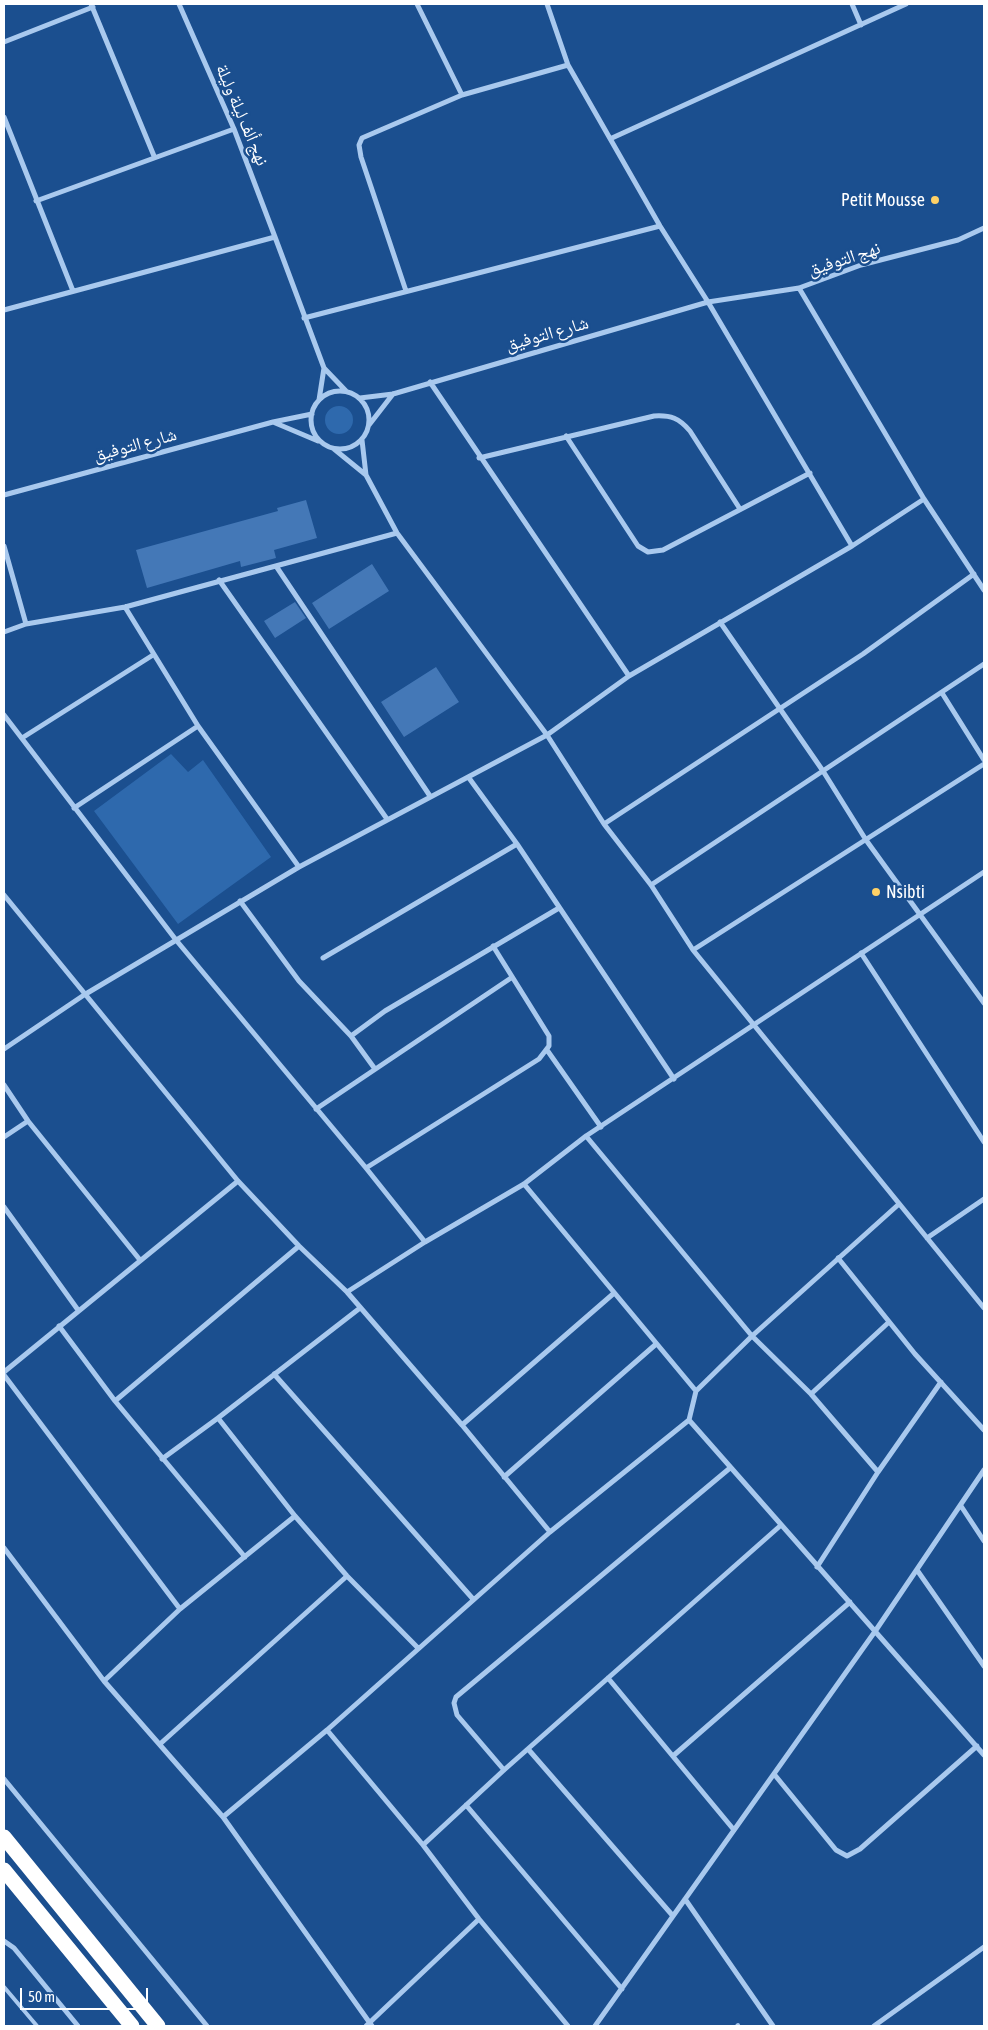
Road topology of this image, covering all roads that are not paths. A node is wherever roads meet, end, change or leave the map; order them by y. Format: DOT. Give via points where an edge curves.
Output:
graph roads {
  1 [pos="179,4"];
  2 [pos="416,4"];
  3 [pos="547,4"];
  4 [pos="852,4"];
  5 [pos="906,4"];
  6 [pos="92,5"];
  7 [pos="861,24"];
  8 [pos="4,42"];
  9 [pos="568,65"];
  10 [pos="462,95"];
  11 [pos="4,118"];
  12 [pos="234,129"];
  13 [pos="612,138"];
  14 [pos="154,156"];
  15 [pos="36,201"];
  16 [pos="660,226"];
  17 [pos="984,228"];
  18 [pos="276,237"];
  19 [pos="799,288"];
  20 [pos="73,291"];
  21 [pos="406,291"];
  22 [pos="708,302"];
  23 [pos="4,310"];
  24 [pos="304,318"];
  25 [pos="324,368"];
  26 [pos="430,382"];
  27 [pos="346,391"];
  28 [pos="393,394"];
  29 [pos="360,398"];
  30 [pos="319,400"];
  31 [pos="312,414"];
  32 [pos="273,422"];
  33 [pos="369,426"];
  34 [pos="566,436"];
  35 [pos="362,440"];
  36 [pos="321,442"];
  37 [pos="334,448"];
  38 [pos="479,458"];
  39 [pos="810,473"];
  40 [pos="366,475"];
  41 [pos="4,495"];
  42 [pos="924,499"];
  43 [pos="740,509"];
  44 [pos="397,533"];
  45 [pos="4,546"];
  46 [pos="852,546"];
  47 [pos="276,566"];
  48 [pos="974,574"];
  49 [pos="219,580"];
  50 [pos="984,590"];
  51 [pos="124,607"];
  52 [pos="720,622"];
  53 [pos="26,624"];
  54 [pos="4,632"];
  55 [pos="153,655"];
  56 [pos="984,664"];
  57 [pos="629,676"];
  58 [pos="942,693"];
  59 [pos="779,709"];
  60 [pos="4,718"];
  61 [pos="198,726"];
  62 [pos="547,735"];
  63 [pos="22,738"];
  64 [pos="984,760"];
  65 [pos="984,764"];
  66 [pos="823,771"];
  67 [pos="469,778"];
  68 [pos="430,796"];
  69 [pos="74,808"];
  70 [pos="387,819"];
  71 [pos="604,824"];
  72 [pos="866,840"];
  73 [pos="517,844"];
  74 [pos="299,867"];
  75 [pos="984,872"];
  76 [pos="651,885"];
  77 [pos="4,895"];
  78 [pos="240,901"];
  79 [pos="559,908"];
  80 [pos="918,914"];
  81 [pos="176,940"];
  82 [pos="493,946"];
  83 [pos="693,950"];
  84 [pos="861,953"];
  85 [pos="323,958"];
  86 [pos="511,978"];
  87 [pos="84,995"];
  88 [pos="984,1003"];
  89 [pos="754,1026"];
  90 [pos="351,1036"];
  91 [pos="4,1049"];
  92 [pos="547,1050"];
  93 [pos="375,1070"];
  94 [pos="674,1079"];
  95 [pos="4,1085"];
  96 [pos="316,1109"];
  97 [pos="28,1120"];
  98 [pos="601,1127"];
  99 [pos="586,1136"];
  100 [pos="4,1137"];
  101 [pos="984,1142"];
  102 [pos="366,1168"];
  103 [pos="238,1181"];
  104 [pos="524,1184"];
  105 [pos="984,1199"];
  106 [pos="899,1204"];
  107 [pos="4,1207"];
  108 [pos="927,1238"];
  109 [pos="425,1242"];
  110 [pos="299,1246"];
  111 [pos="838,1258"];
  112 [pos="140,1260"];
  113 [pos="347,1292"];
  114 [pos="613,1294"];
  115 [pos="360,1308"];
  116 [pos="984,1308"];
  117 [pos="78,1310"];
  118 [pos="889,1322"];
  119 [pos="59,1326"];
  120 [pos="752,1336"];
  121 [pos="655,1345"];
  122 [pos="4,1374"];
  123 [pos="274,1374"];
  124 [pos="941,1382"];
  125 [pos="696,1391"];
  126 [pos="811,1394"];
  127 [pos="115,1402"];
  128 [pos="218,1418"];
  129 [pos="688,1420"];
  130 [pos="462,1425"];
  131 [pos="984,1430"];
  132 [pos="162,1459"];
  133 [pos="730,1468"];
  134 [pos="984,1470"];
  135 [pos="878,1472"];
  136 [pos="504,1477"];
  137 [pos="961,1506"];
  138 [pos="296,1516"];
  139 [pos="780,1526"];
  140 [pos="550,1532"];
  141 [pos="984,1541"];
  142 [pos="4,1548"];
  143 [pos="245,1557"];
  144 [pos="817,1567"];
  145 [pos="917,1570"];
  146 [pos="347,1576"];
  147 [pos="473,1599"];
  148 [pos="850,1602"];
  149 [pos="180,1609"];
  150 [pos="876,1630"];
  151 [pos="418,1648"];
  152 [pos="984,1666"];
  153 [pos="608,1678"];
  154 [pos="104,1681"];
  155 [pos="327,1730"];
  156 [pos="160,1744"];
  157 [pos="976,1746"];
  158 [pos="528,1749"];
  159 [pos="984,1755"];
  160 [pos="673,1756"];
  161 [pos="504,1770"];
  162 [pos="774,1774"];
  163 [pos="4,1779"];
  164 [pos="466,1805"];
  165 [pos="223,1817"];
  166 [pos="734,1830"];
  167 [pos="4,1837"];
  168 [pos="423,1844"];
  169 [pos="4,1870"];
  170 [pos="685,1899"];
  171 [pos="673,1916"];
  172 [pos="479,1919"];
  173 [pos="4,1941"];
  174 [pos="984,1947"];
  175 [pos="4,1988"];
  176 [pos="622,1989"];
  177 [pos="369,2025"];
  178 [pos="37,2026"];
  179 [pos="78,2026"];
  180 [pos="132,2026"];
  181 [pos="158,2026"];
  182 [pos="207,2026"];
  183 [pos="568,2026"];
  184 [pos="595,2026"];
  185 [pos="773,2026"];
  186 [pos="874,2026"];
  1 -- 12 [label="street, نهج ألف ليلة وليلة"];
  2 -- 10 [label="street"];
  3 -- 9 [label="street"];
  4 -- 7 [label="street"];
  5 -- 7 [label="street"];
  6 -- 8 [label="street"];
  6 -- 14 [label="street"];
  7 -- 13 [label="street"];
  9 -- 10 [label="street"];
  9 -- 13 [label="street"];
  10 -- 21 [label="street" via="377,131 359,142 361,157"];
  11 -- 15 [label="street"];
  12 -- 14 [label="street"];
  12 -- 18 [label="street, نهج ألف ليلة وليلة"];
  13 -- 16 [label="street"];
  14 -- 15 [label="street"];
  15 -- 20 [label="street"];
  16 -- 21 [label="street"];
  16 -- 22 [label="street"];
  17 -- 19 [label="street, نهج التوفيق" via="958,240 861,265"];
  18 -- 20 [label="street"];
  18 -- 24 [label="street, نهج ألف ليلة وليلة"];
  19 -- 22 [label="street, نهج التوفيق"];
  19 -- 42 [label="street"];
  20 -- 23 [label="street"];
  21 -- 24 [label="street"];
  22 -- 26 [label="street, شارع التوفيق"];
  22 -- 39 [label="street"];
  24 -- 25 [label="street, نهج ألف ليلة وليلة"];
  25 -- 27 [label="street"];
  25 -- 30 [label="street"];
  26 -- 28 [label="street, شارع التوفيق"];
  26 -- 38 [label="street"];
  27 -- 29 [label="street"];
  27 -- 30 [label="street" via="331,392"];
  28 -- 29 [label="street, شارع التوفيق"];
  28 -- 33 [label="street"];
  29 -- 33 [label="street" via="368,411"];
  30 -- 31 [label="street"];
  31 -- 32 [label="street, شارع التوفيق"];
  31 -- 36 [label="street" via="312,429"];
  32 -- 36 [label="street"];
  32 -- 41 [label="street, شارع التوفيق"];
  33 -- 35 [label="street"];
  34 -- 38 [label="street"];
  34 -- 43 [label="street" via="654,416 676,418 690,431"];
  34 -- 43 [label="street" via="638,546 648,552 663,550"];
  35 -- 37 [label="street" via="349,448"];
  35 -- 40 [label="street"];
  36 -- 37 [label="street"];
  37 -- 40 [label="street"];
  38 -- 57 [label="street"];
  39 -- 43 [label="street"];
  39 -- 46 [label="street"];
  40 -- 44 [label="street"];
  42 -- 46 [label="street"];
  42 -- 48 [label="street"];
  44 -- 47 [label="street"];
  44 -- 62 [label="street"];
  45 -- 53 [label="street"];
  46 -- 52 [label="street"];
  47 -- 49 [label="street"];
  47 -- 68 [label="street"];
  48 -- 50 [label="street"];
  48 -- 59 [label="street" via="864,654"];
  49 -- 51 [label="street"];
  49 -- 70 [label="street"];
  51 -- 53 [label="street"];
  51 -- 55 [label="street"];
  52 -- 57 [label="street"];
  52 -- 59 [label="street"];
  53 -- 54 [label="street"];
  55 -- 61 [label="street"];
  55 -- 63 [label="street"];
  56 -- 58 [label="street"];
  57 -- 62 [label="street"];
  58 -- 64 [label="street"];
  58 -- 66 [label="street"];
  59 -- 66 [label="street"];
  59 -- 71 [label="street"];
  60 -- 63 [label="street"];
  61 -- 69 [label="street"];
  61 -- 74 [label="street"];
  62 -- 67 [label="street"];
  62 -- 71 [label="street"];
  63 -- 69 [label="street"];
  65 -- 72 [label="street"];
  66 -- 72 [label="street"];
  66 -- 76 [label="street"];
  67 -- 68 [label="street"];
  67 -- 73 [label="street"];
  68 -- 70 [label="street"];
  69 -- 81 [label="street"];
  70 -- 74 [label="street"];
  71 -- 76 [label="street"];
  72 -- 80 [label="street"];
  72 -- 83 [label="street"];
  73 -- 79 [label="street"];
  73 -- 85 [label="street"];
  74 -- 78 [label="street"];
  75 -- 80 [label="street"];
  76 -- 83 [label="street"];
  77 -- 87 [label="street"];
  78 -- 81 [label="street"];
  78 -- 90 [label="street" via="299,981"];
  79 -- 82 [label="street"];
  79 -- 94 [label="street"];
  80 -- 84 [label="street"];
  80 -- 88 [label="street"];
  81 -- 87 [label="street"];
  81 -- 96 [label="street"];
  82 -- 86 [label="street"];
  82 -- 90 [label="street" via="385,1011"];
  83 -- 89 [label="street"];
  84 -- 89 [label="street"];
  84 -- 101 [label="street"];
  86 -- 92 [label="street" via="549,1036"];
  86 -- 93 [label="street"];
  87 -- 91 [label="street"];
  87 -- 103 [label="street"];
  89 -- 94 [label="street"];
  89 -- 106 [label="street"];
  90 -- 93 [label="street"];
  92 -- 98 [label="street"];
  92 -- 102 [label="street" via="539,1059"];
  93 -- 96 [label="street"];
  94 -- 98 [label="street"];
  95 -- 97 [label="street"];
  96 -- 102 [label="street"];
  97 -- 100 [label="street"];
  97 -- 112 [label="street"];
  98 -- 99 [label="street"];
  99 -- 104 [label="street"];
  99 -- 120 [label="street"];
  102 -- 109 [label="street"];
  103 -- 110 [label="street"];
  103 -- 112 [label="street"];
  104 -- 109 [label="street"];
  104 -- 114 [label="street"];
  105 -- 108 [label="street"];
  106 -- 108 [label="street"];
  106 -- 111 [label="street"];
  107 -- 117 [label="street"];
  108 -- 116 [label="street"];
  109 -- 113 [label="street"];
  110 -- 113 [label="street"];
  110 -- 127 [label="street"];
  111 -- 118 [label="street"];
  111 -- 120 [label="street"];
  112 -- 117 [label="street"];
  113 -- 115 [label="street"];
  114 -- 121 [label="street"];
  114 -- 130 [label="street"];
  115 -- 123 [label="street"];
  115 -- 130 [label="street"];
  117 -- 119 [label="street"];
  118 -- 124 [label="street"];
  118 -- 126 [label="street"];
  119 -- 122 [label="street"];
  119 -- 127 [label="street"];
  120 -- 125 [label="street"];
  120 -- 126 [label="street"];
  121 -- 125 [label="street"];
  121 -- 136 [label="street"];
  122 -- 149 [label="street"];
  123 -- 128 [label="street"];
  123 -- 147 [label="street"];
  124 -- 131 [label="street"];
  124 -- 135 [label="street"];
  125 -- 129 [label="street"];
  126 -- 135 [label="street"];
  127 -- 132 [label="street"];
  128 -- 132 [label="street"];
  128 -- 138 [label="street"];
  129 -- 133 [label="street"];
  129 -- 140 [label="street"];
  130 -- 136 [label="street"];
  132 -- 143 [label="street"];
  133 -- 139 [label="street"];
  133 -- 161 [label="street" via="456,1697 457,1715"];
  134 -- 137 [label="street"];
  135 -- 144 [label="street"];
  136 -- 140 [label="street"];
  137 -- 141 [label="street"];
  137 -- 145 [label="street"];
  138 -- 143 [label="street"];
  138 -- 146 [label="street"];
  139 -- 144 [label="street"];
  139 -- 153 [label="street"];
  140 -- 147 [label="street"];
  142 -- 154 [label="street"];
  143 -- 149 [label="street"];
  144 -- 148 [label="street"];
  145 -- 150 [label="street"];
  145 -- 152 [label="street"];
  146 -- 151 [label="street"];
  146 -- 156 [label="street"];
  147 -- 151 [label="street"];
  148 -- 150 [label="street"];
  148 -- 160 [label="street"];
  149 -- 154 [label="street"];
  150 -- 157 [label="street"];
  150 -- 162 [label="street"];
  151 -- 155 [label="street"];
  153 -- 158 [label="street"];
  153 -- 160 [label="street"];
  154 -- 156 [label="street"];
  155 -- 165 [label="street"];
  155 -- 168 [label="street"];
  156 -- 165 [label="street"];
  157 -- 159 [label="street"];
  157 -- 162 [label="street" via="847,1856 836,1850"];
  158 -- 161 [label="street"];
  158 -- 171 [label="street"];
  160 -- 166 [label="street"];
  161 -- 164 [label="street"];
  162 -- 166 [label="street"];
  163 -- 182 [label="street"];
  164 -- 168 [label="street"];
  164 -- 176 [label="street"];
  165 -- 177 [label="street"];
  166 -- 170 [label="street"];
  167 -- 181 [label="highway"];
  168 -- 172 [label="street"];
  169 -- 180 [label="highway"];
  170 -- 171 [label="street"];
  170 -- 185 [label="street"];
  171 -- 176 [label="street"];
  172 -- 177 [label="street"];
  172 -- 183 [label="street"];
  173 -- 179 [label="street" via="14,1948"];
  174 -- 186 [label="street"];
  175 -- 178 [label="lane"];
  176 -- 184 [label="street"];
}
